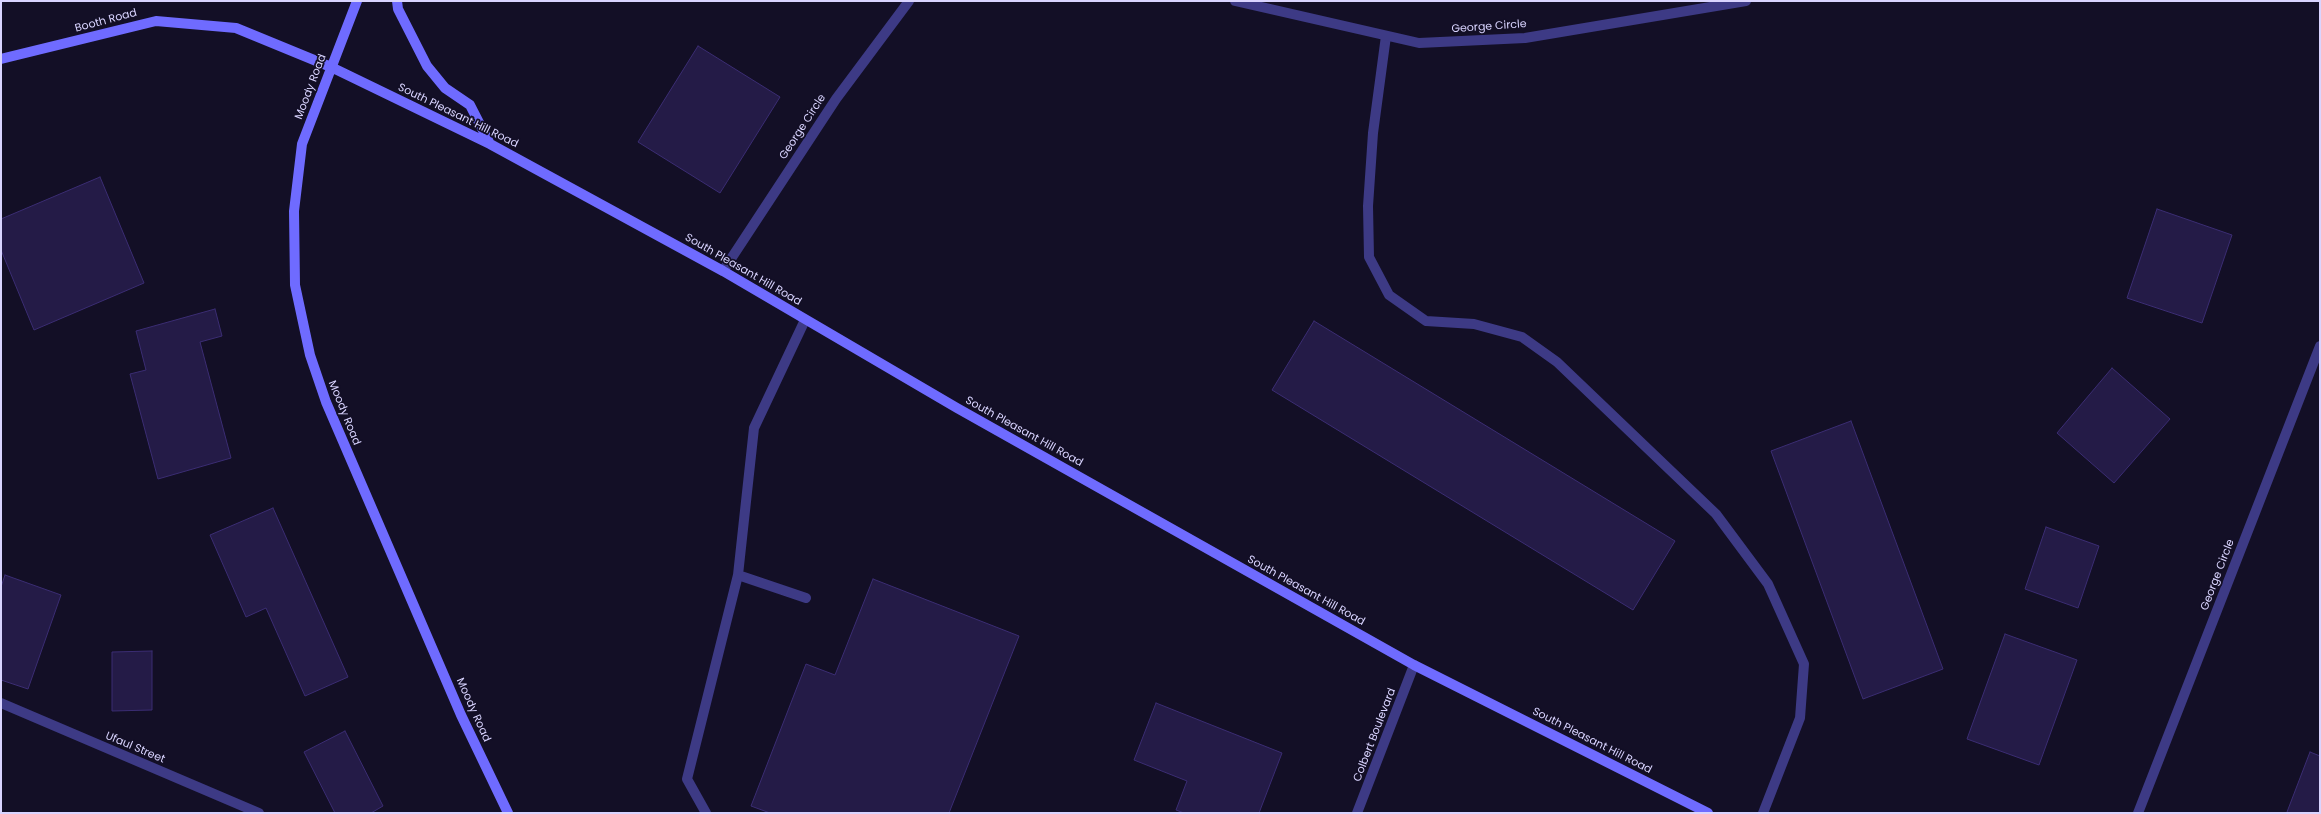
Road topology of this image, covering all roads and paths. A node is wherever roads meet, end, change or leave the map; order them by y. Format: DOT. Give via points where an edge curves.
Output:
graph roads {
  1 [pos="357,1"];
  2 [pos="397,1"];
  3 [pos="909,1"];
  4 [pos="1235,1"];
  5 [pos="1746,1"];
  6 [pos="1386,36"];
  7 [pos="1,59"];
  8 [pos="330,67"];
  9 [pos="490,144"];
  10 [pos="723,271"];
  11 [pos="805,320"];
  12 [pos="2320,346"];
  13 [pos="738,575"];
  14 [pos="806,598"];
  15 [pos="1414,665"];
  16 [pos="1,703"];
  17 [pos="259,813"];
  18 [pos="508,813"];
  19 [pos="706,813"];
  20 [pos="1357,813"];
  21 [pos="1708,813"];
  22 [pos="1763,813"];
  23 [pos="2138,813"];
  1 -- 8 [label="street, Moody Road"];
  2 -- 9 [label="street" via="398,9 427,66 445,88 470,105"];
  3 -- 10 [label="street, George Circle" via="836,99"];
  4 -- 6 [label="street, George Circle"];
  5 -- 6 [label="street, George Circle" via="1525,38 1419,43"];
  6 -- 22 [label="street" via="1373,133 1368,206 1369,257 1389,295 1426,321 1474,324 1522,337 1557,362 1716,514 1768,584 1804,664 1800,718"];
  7 -- 8 [label="street, Booth Road" via="156,21 236,28"];
  8 -- 9 [label="street, South Pleasant Hill Road"];
  8 -- 18 [label="street, Moody Road" via="302,144 294,211 295,285 310,355 326,402 458,708"];
  9 -- 10 [label="street, South Pleasant Hill Road"];
  10 -- 11 [label="street, South Pleasant Hill Road"];
  11 -- 13 [label="street" via="754,428"];
  11 -- 15 [label="street, South Pleasant Hill Road"];
  12 -- 23 [label="street, George Circle"];
  13 -- 14 [label="street"];
  13 -- 19 [label="street" via="687,779"];
  15 -- 20 [label="street, Colbert Boulevard"];
  15 -- 21 [label="street, South Pleasant Hill Road"];
  16 -- 17 [label="street, Ufaul Street"];
}
